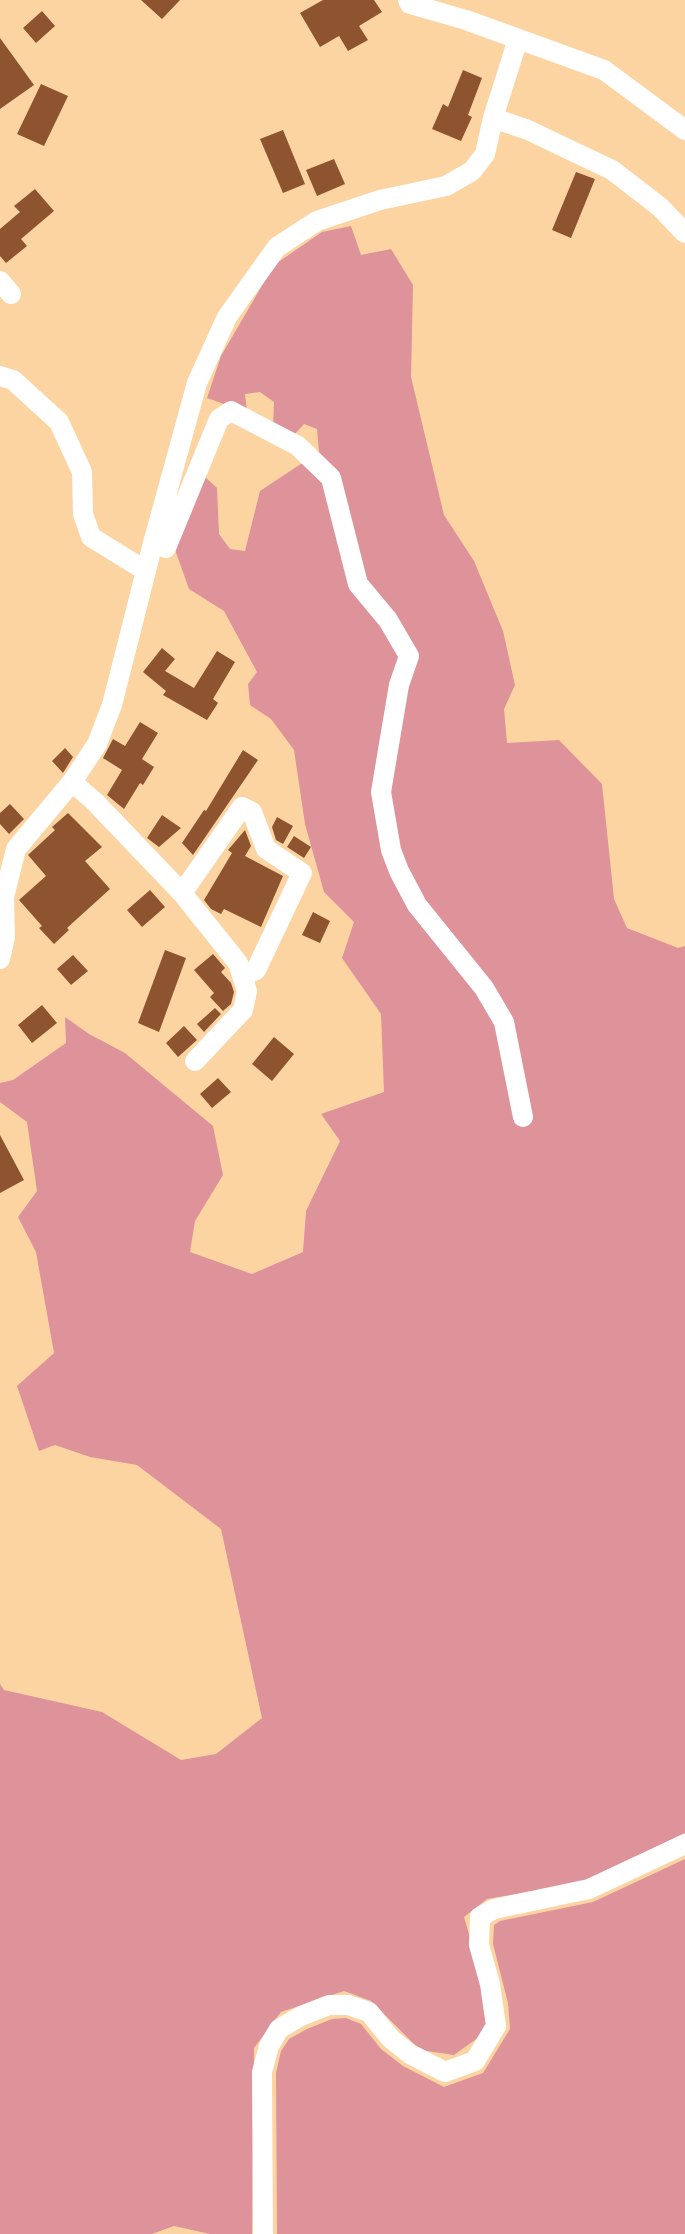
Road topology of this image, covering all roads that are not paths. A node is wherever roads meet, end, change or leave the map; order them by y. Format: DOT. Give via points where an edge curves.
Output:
graph roads {
  1 [pos="408,0"];
  2 [pos="518,39"];
  3 [pos="493,118"];
  4 [pos="685,130"];
  5 [pos="685,233"];
  6 [pos="0,376"];
  7 [pos="153,543"];
  8 [pos="146,571"];
  9 [pos="72,782"];
  10 [pos="182,893"];
  11 [pos="2,894"];
  12 [pos="0,959"];
  13 [pos="242,976"];
  14 [pos="195,1061"];
  15 [pos="523,1117"];
  16 [pos="685,1844"];
  17 [pos="263,2234"];
  1 -- 2 [label="street"];
  2 -- 3 [label="street"];
  2 -- 4 [label="street" via="604,70"];
  3 -- 5 [label="street" via="612,170"];
  3 -- 7 [label="street" via="485,154 472,171 446,186 317,221 277,247 227,317 197,383"];
  6 -- 8 [label="street" via="13,380 59,422 82,472 83,514 91,537"];
  7 -- 8 [label="street"];
  7 -- 15 [label="street" via="166,548 219,419 231,411 298,446 331,478 358,584 409,656 381,792 391,850 417,905 484,988 504,1022"];
  8 -- 9 [label="street" via="112,705 97,744"];
  9 -- 10 [label="street"];
  9 -- 11 [label="street" via="16,849"];
  10 -- 13 [label="street" via="238,963"];
  10 -- 13 [label="street" via="242,807 252,812 266,849 302,873 256,970"];
  11 -- 12 [label="street" via="5,937"];
  13 -- 14 [label="street" via="247,991 243,1010"];
  16 -- 17 [label="street" via="589,1889 494,1909 480,1917 479,1945 496,2026 475,2061 445,2072 410,2054 369,2012 348,2005 329,2005 279,2029 262,2072"];
}
